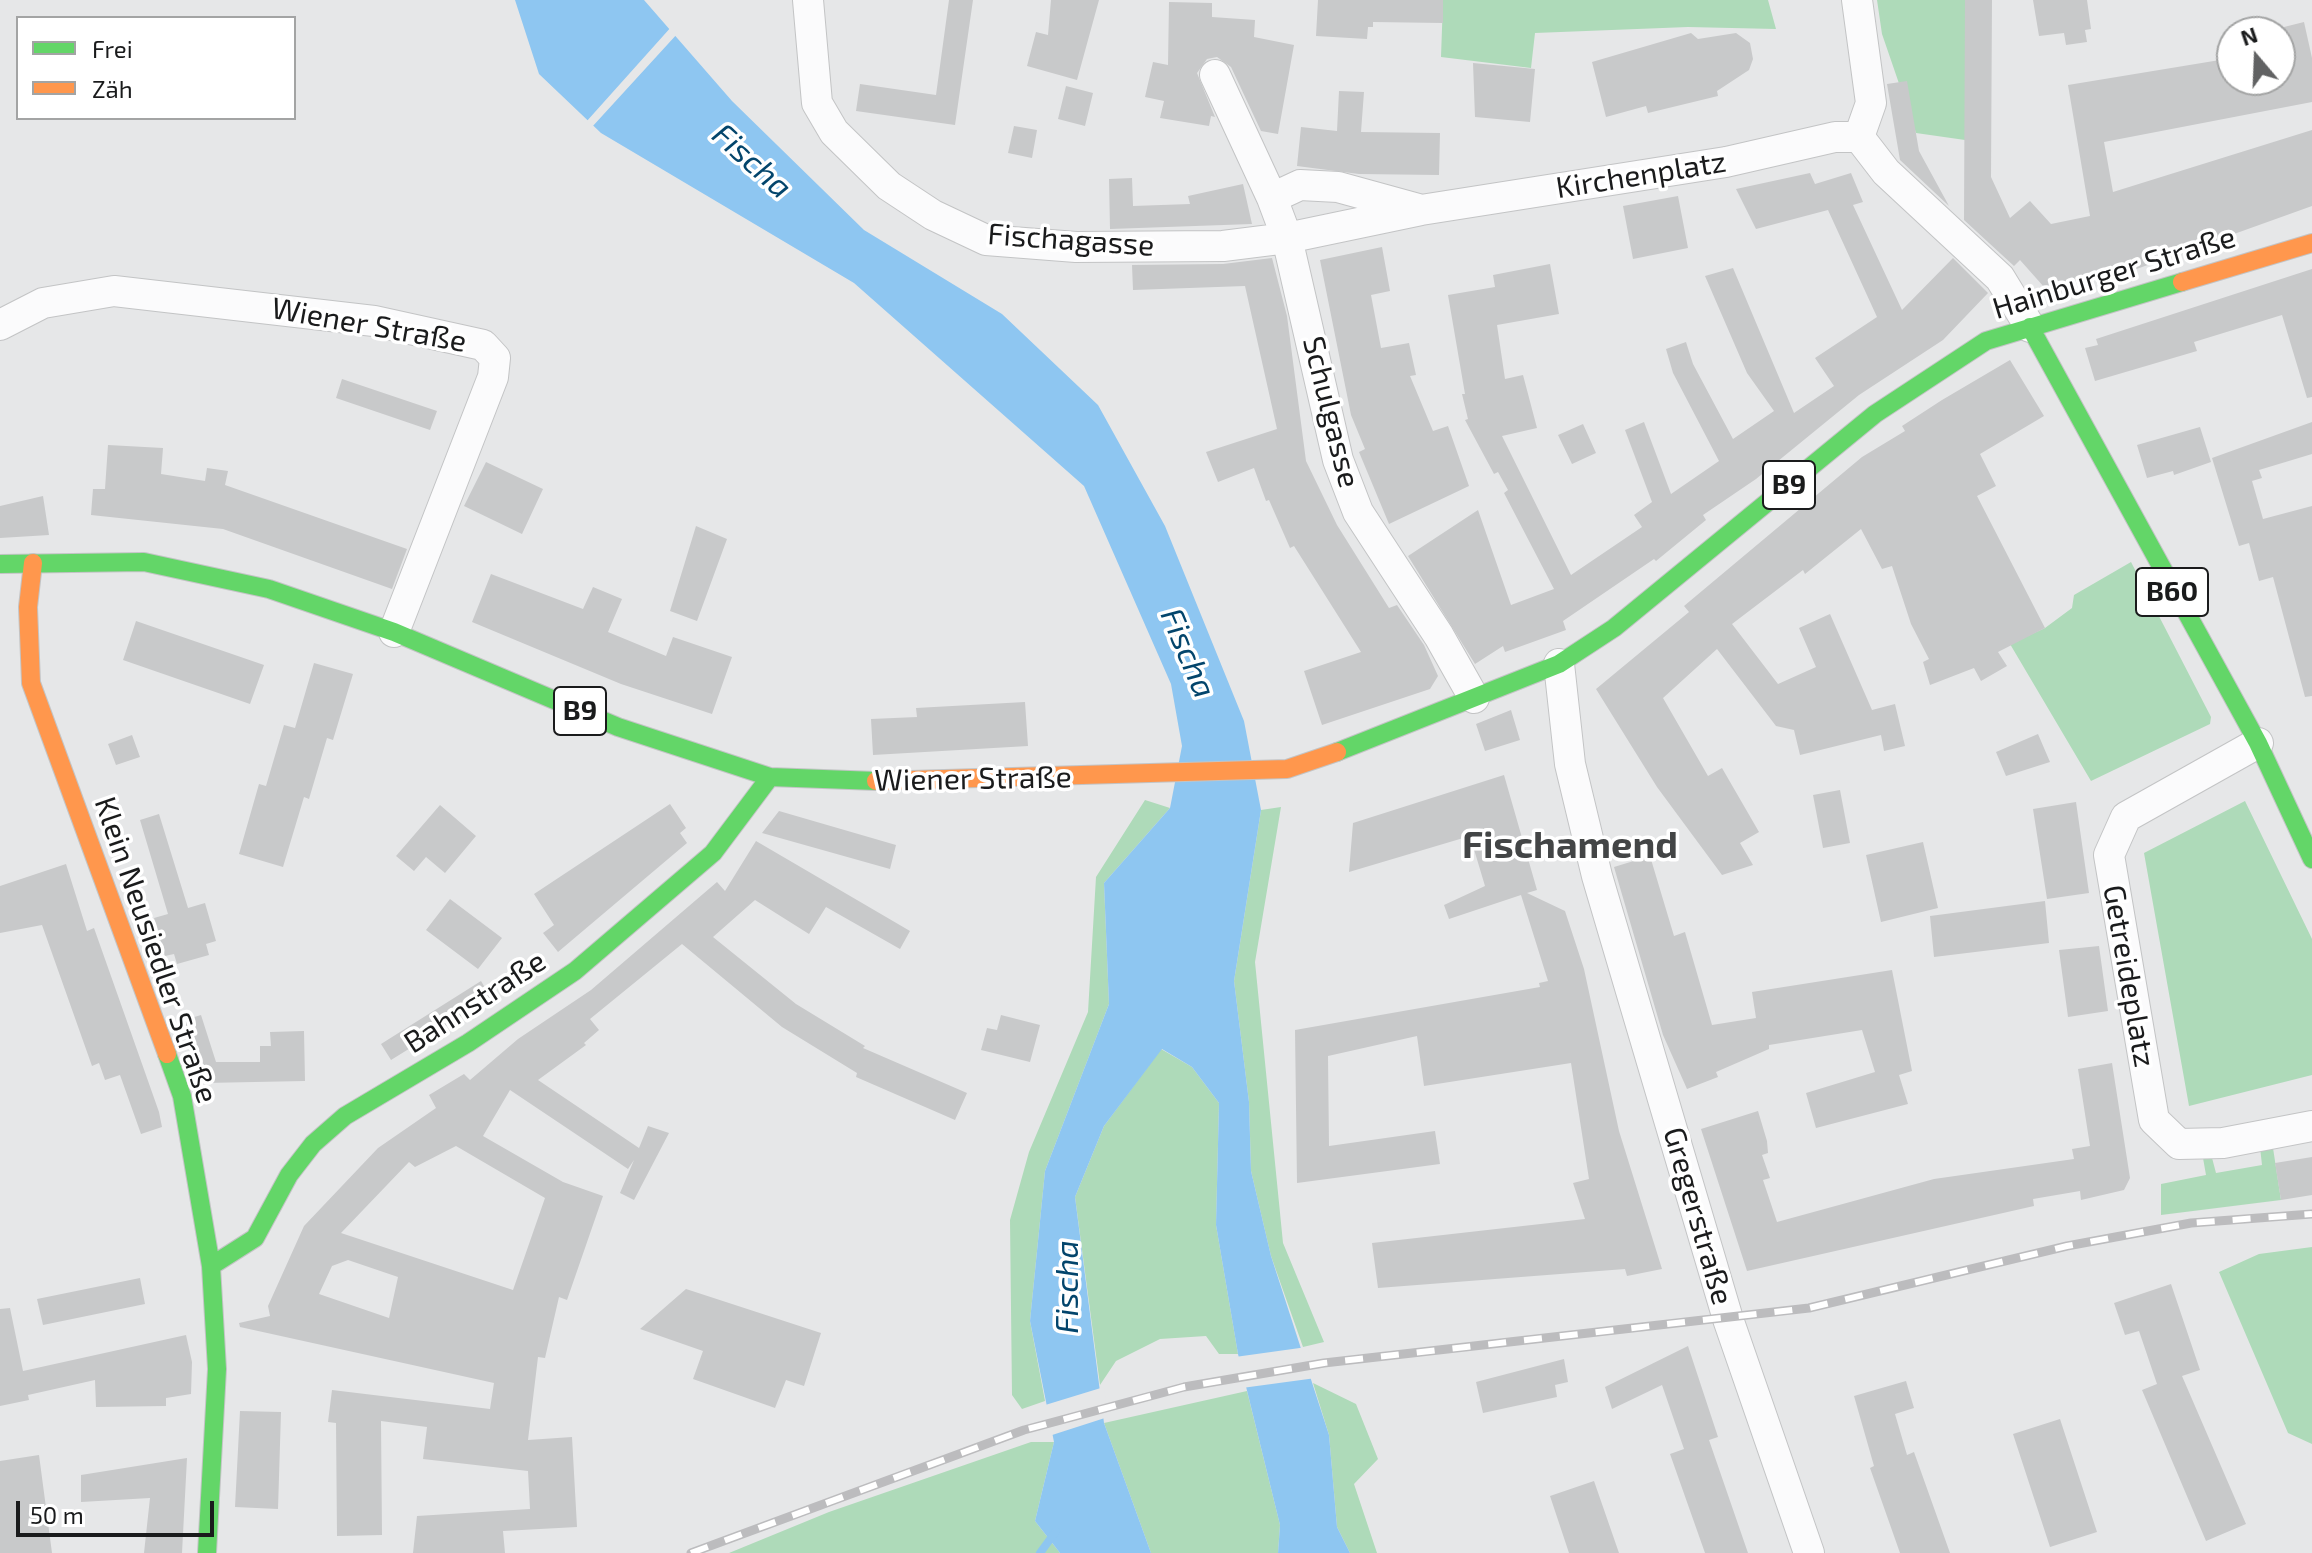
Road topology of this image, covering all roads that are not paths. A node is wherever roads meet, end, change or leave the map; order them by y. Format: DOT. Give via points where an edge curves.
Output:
graph roads {
  1 [pos="808,0"];
  2 [pos="1857,0"];
  3 [pos="1215,75"];
  4 [pos="1859,137"];
  5 [pos="1272,198"];
  6 [pos="1421,210"];
  7 [pos="1287,238"];
  8 [pos="2312,243"];
  9 [pos="0,325"];
  10 [pos="2030,327"];
  11 [pos="33,563"];
  12 [pos="0,564"];
  13 [pos="394,632"];
  14 [pos="1559,664"];
  15 [pos="1474,698"];
  16 [pos="2258,743"];
  17 [pos="770,777"];
  18 [pos="2312,859"];
  19 [pos="2312,1126"];
  20 [pos="211,1266"];
  21 [pos="207,1553"];
  22 [pos="1809,1553"];
  1 -- 7 [label="street, Fischagasse" via="817,103 834,132 889,186 933,215 986,240 1076,247 1223,246"];
  2 -- 4 [label="street" via="1871,103"];
  3 -- 5 [label="street"];
  4 -- 6 [label="street, Kirchenplatz"];
  4 -- 10 [label="street" via="1886,172 2000,278"];
  5 -- 6 [label="street, Kirchenplatz" via="1300,185 1338,187"];
  5 -- 7 [label="street"];
  6 -- 7 [label="street, Kirchenplatz"];
  7 -- 15 [label="street, Schulgasse" via="1338,460 1358,512"];
  8 -- 10 [label="main road, Hainburger Straße / B9"];
  9 -- 13 [label="street, Wiener Straße" via="43,303 114,291 374,321 483,345 495,358 493,377"];
  10 -- 14 [label="main road, Hainburger Straße / B9" via="1986,341 1875,414 1614,628"];
  10 -- 16 [label="main road, B60"];
  11 -- 12 [label="main road, Wiener Straße / B9"];
  11 -- 13 [label="main road, Wiener Straße / B9" via="144,562 269,589"];
  11 -- 20 [label="main road, Klein Neusiedler Straße" via="28,607 31,683 182,1096"];
  13 -- 17 [label="main road, Wiener Straße / B9" via="618,727"];
  14 -- 15 [label="main road, Wiener Straße / B9"];
  14 -- 22 [label="street, Gregerstraße" via="1570,764 1597,876 1728,1319"];
  15 -- 17 [label="main road, Wiener Straße / B9" via="1287,769 907,782"];
  16 -- 18 [label="main road, B60"];
  16 -- 19 [label="street, Getreideplatz" via="2126,817 2109,855 2154,1120 2179,1144 2223,1143"];
  17 -- 20 [label="main road, Bahnstraße" via="713,853 575,971 345,1116 289,1175 255,1238"];
  20 -- 21 [label="main road, Klein Neusiedler Straße" via="217,1369"];
}
